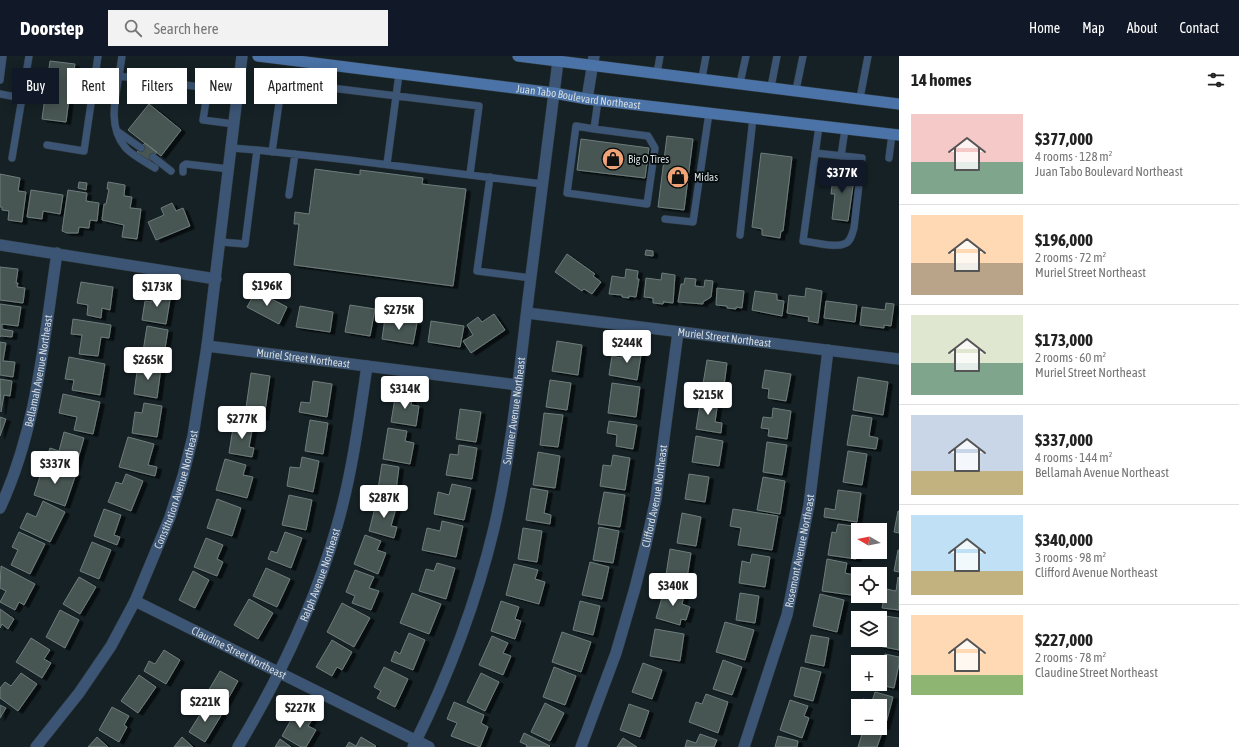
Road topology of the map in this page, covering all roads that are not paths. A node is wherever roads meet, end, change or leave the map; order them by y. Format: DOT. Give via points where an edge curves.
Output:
graph roads {
  1 [pos="3,56"];
  2 [pos="29,56"];
  3 [pos="98,56"];
  4 [pos="122,56"];
  5 [pos="242,56"];
  6 [pos="258,56"];
  7 [pos="518,56"];
  8 [pos="660,56"];
  9 [pos="706,56"];
  10 [pos="746,56"];
  11 [pos="777,56"];
  12 [pos="803,56"];
  13 [pos="868,56"];
  14 [pos="559,58"];
  15 [pos="593,60"];
  16 [pos="27,68"];
  17 [pos="657,73"];
  18 [pos="399,74"];
  19 [pos="119,76"];
  20 [pos="702,78"];
  21 [pos="0,80"];
  22 [pos="740,83"];
  23 [pos="771,87"];
  24 [pos="796,90"];
  25 [pos="0,94"];
  26 [pos="554,94"];
  27 [pos="12,96"];
  28 [pos="396,96"];
  29 [pos="860,98"];
  30 [pos="593,100"];
  31 [pos="21,104"];
  32 [pos="114,104"];
  33 [pos="899,104"];
  34 [pos="710,113"];
  35 [pos="753,118"];
  36 [pos="234,124"];
  37 [pos="819,126"];
  38 [pos="115,129"];
  39 [pos="594,129"];
  40 [pos="845,129"];
  41 [pos="896,135"];
  42 [pos="46,145"];
  43 [pos="141,148"];
  44 [pos="232,148"];
  45 [pos="257,150"];
  46 [pos="272,152"];
  47 [pos="815,153"];
  48 [pos="295,154"];
  49 [pos="841,156"];
  50 [pos="153,157"];
  51 [pos="12,158"];
  52 [pos="889,158"];
  53 [pos="387,164"];
  54 [pos="155,168"];
  55 [pos="229,169"];
  56 [pos="170,171"];
  57 [pos="183,172"];
  58 [pos="470,174"];
  59 [pos="490,177"];
  60 [pos="543,184"];
  61 [pos="289,195"];
  62 [pos="665,219"];
  63 [pos="740,235"];
  64 [pos="221,242"];
  65 [pos="0,245"];
  66 [pos="57,253"];
  67 [pos="531,278"];
  68 [pos="216,279"];
  69 [pos="527,313"];
  70 [pos="678,332"];
  71 [pos="207,346"];
  72 [pos="828,350"];
  73 [pos="899,359"];
  74 [pos="367,366"];
  75 [pos="518,385"];
  76 [pos="0,508"];
  77 [pos="135,601"];
  78 [pos="279,672"];
  79 [pos="415,744"];
  80 [pos="36,747"];
  81 [pos="238,747"];
  82 [pos="429,747"];
  83 [pos="581,747"];
  84 [pos="744,747"];
  1 -- 21 [label="lane"];
  2 -- 16 [label="lane"];
  3 -- 42 [label="lane" via="84,151"];
  4 -- 19 [label="lane"];
  5 -- 36 [label="street, Constitution Avenue Northeast"];
  6 -- 18 [label="main road, Juan Tabo Boulevard Northeast"];
  7 -- 14 [label="main road"];
  8 -- 17 [label="lane"];
  9 -- 20 [label="lane"];
  10 -- 22 [label="lane"];
  11 -- 23 [label="lane"];
  12 -- 24 [label="lane"];
  13 -- 29 [label="lane"];
  14 -- 15 [label="main road"];
  14 -- 26 [label="street, Summer Avenue Northeast"];
  15 -- 17 [label="main road"];
  15 -- 30 [label="street"];
  17 -- 20 [label="main road"];
  18 -- 26 [label="main road, Juan Tabo Boulevard Northeast"];
  18 -- 28 [label="lane"];
  19 -- 36 [label="lane" via="208,88 204,120"];
  20 -- 22 [label="main road"];
  22 -- 23 [label="main road"];
  23 -- 24 [label="main road"];
  24 -- 29 [label="main road"];
  25 -- 27 [label="lane"];
  26 -- 30 [label="main road, Juan Tabo Boulevard Northeast"];
  26 -- 60 [label="street, Summer Avenue Northeast"];
  28 -- 46 [label="lane" via="282,82"];
  28 -- 53 [label="lane"];
  28 -- 58 [label="lane" via="479,106"];
  29 -- 33 [label="main road"];
  30 -- 34 [label="main road, Juan Tabo Boulevard Northeast"];
  30 -- 39 [label="lane"];
  31 -- 51 [label="lane"];
  32 -- 38 [label="lane"];
  34 -- 35 [label="main road, Juan Tabo Boulevard Northeast"];
  34 -- 62 [label="lane" via="693,222"];
  35 -- 37 [label="main road, Juan Tabo Boulevard Northeast"];
  35 -- 63 [label="lane"];
  36 -- 44 [label="street, Constitution Avenue Northeast"];
  37 -- 40 [label="main road, Juan Tabo Boulevard Northeast"];
  37 -- 47 [label="lane"];
  38 -- 43 [label="lane"];
  38 -- 54 [label="lane" via="125,147"];
  39 -- 39 [label="lane" via="576,126 567,193 647,204 656,148 648,136"];
  40 -- 41 [label="main road, Juan Tabo Boulevard Northeast"];
  40 -- 49 [label="lane"];
  41 -- 52 [label="lane"];
  44 -- 45 [label="lane"];
  44 -- 55 [label="street, Constitution Avenue Northeast"];
  45 -- 46 [label="lane"];
  45 -- 64 [label="lane" via="245,244"];
  46 -- 48 [label="lane"];
  47 -- 49 [label="lane"];
  47 -- 49 [label="lane" via="803,241 834,245 844,244 851,239 862,158"];
  48 -- 53 [label="lane"];
  48 -- 61 [label="lane"];
  50 -- 56 [label="lane"];
  53 -- 58 [label="lane"];
  55 -- 57 [label="lane" via="186,164 183,166"];
  55 -- 64 [label="street, Constitution Avenue Northeast"];
  58 -- 59 [label="lane"];
  59 -- 60 [label="lane"];
  59 -- 67 [label="lane" via="477,271"];
  60 -- 67 [label="street, Summer Avenue Northeast"];
  64 -- 68 [label="street, Constitution Avenue Northeast"];
  65 -- 66 [label="street"];
  66 -- 68 [label="street"];
  66 -- 76 [label="street, Bellamah Avenue Northeast" via="30,420 10,488"];
  67 -- 69 [label="street, Summer Avenue Northeast"];
  68 -- 71 [label="street, Constitution Avenue Northeast"];
  69 -- 70 [label="street, Muriel Street Northeast"];
  69 -- 75 [label="street, Summer Avenue Northeast"];
  70 -- 72 [label="street, Muriel Street Northeast"];
  70 -- 83 [label="street, Clifford Avenue Northeast" via="656,499 646,544 616,653"];
  71 -- 74 [label="street, Muriel Street Northeast"];
  71 -- 77 [label="street, Constitution Avenue Northeast" via="193,436 183,476 170,517"];
  72 -- 73 [label="street, Muriel Street Northeast"];
  72 -- 84 [label="street, Rosemont Avenue Northeast" via="809,505 787,615"];
  74 -- 75 [label="street, Muriel Street Northeast"];
  74 -- 78 [label="street, Ralph Avenue Northeast" via="351,470 337,527 309,607"];
  75 -- 79 [label="street, Summer Avenue Northeast" via="494,528 482,572 452,661"];
  77 -- 78 [label="street, Claudine Street Northeast"];
  77 -- 80 [label="street, Constitution Avenue Northeast" via="111,646"];
  78 -- 79 [label="street, Claudine Street Northeast"];
  78 -- 81 [label="street, Ralph Avenue Northeast"];
  79 -- 82 [label="street, Claudine Street Northeast"];
}
